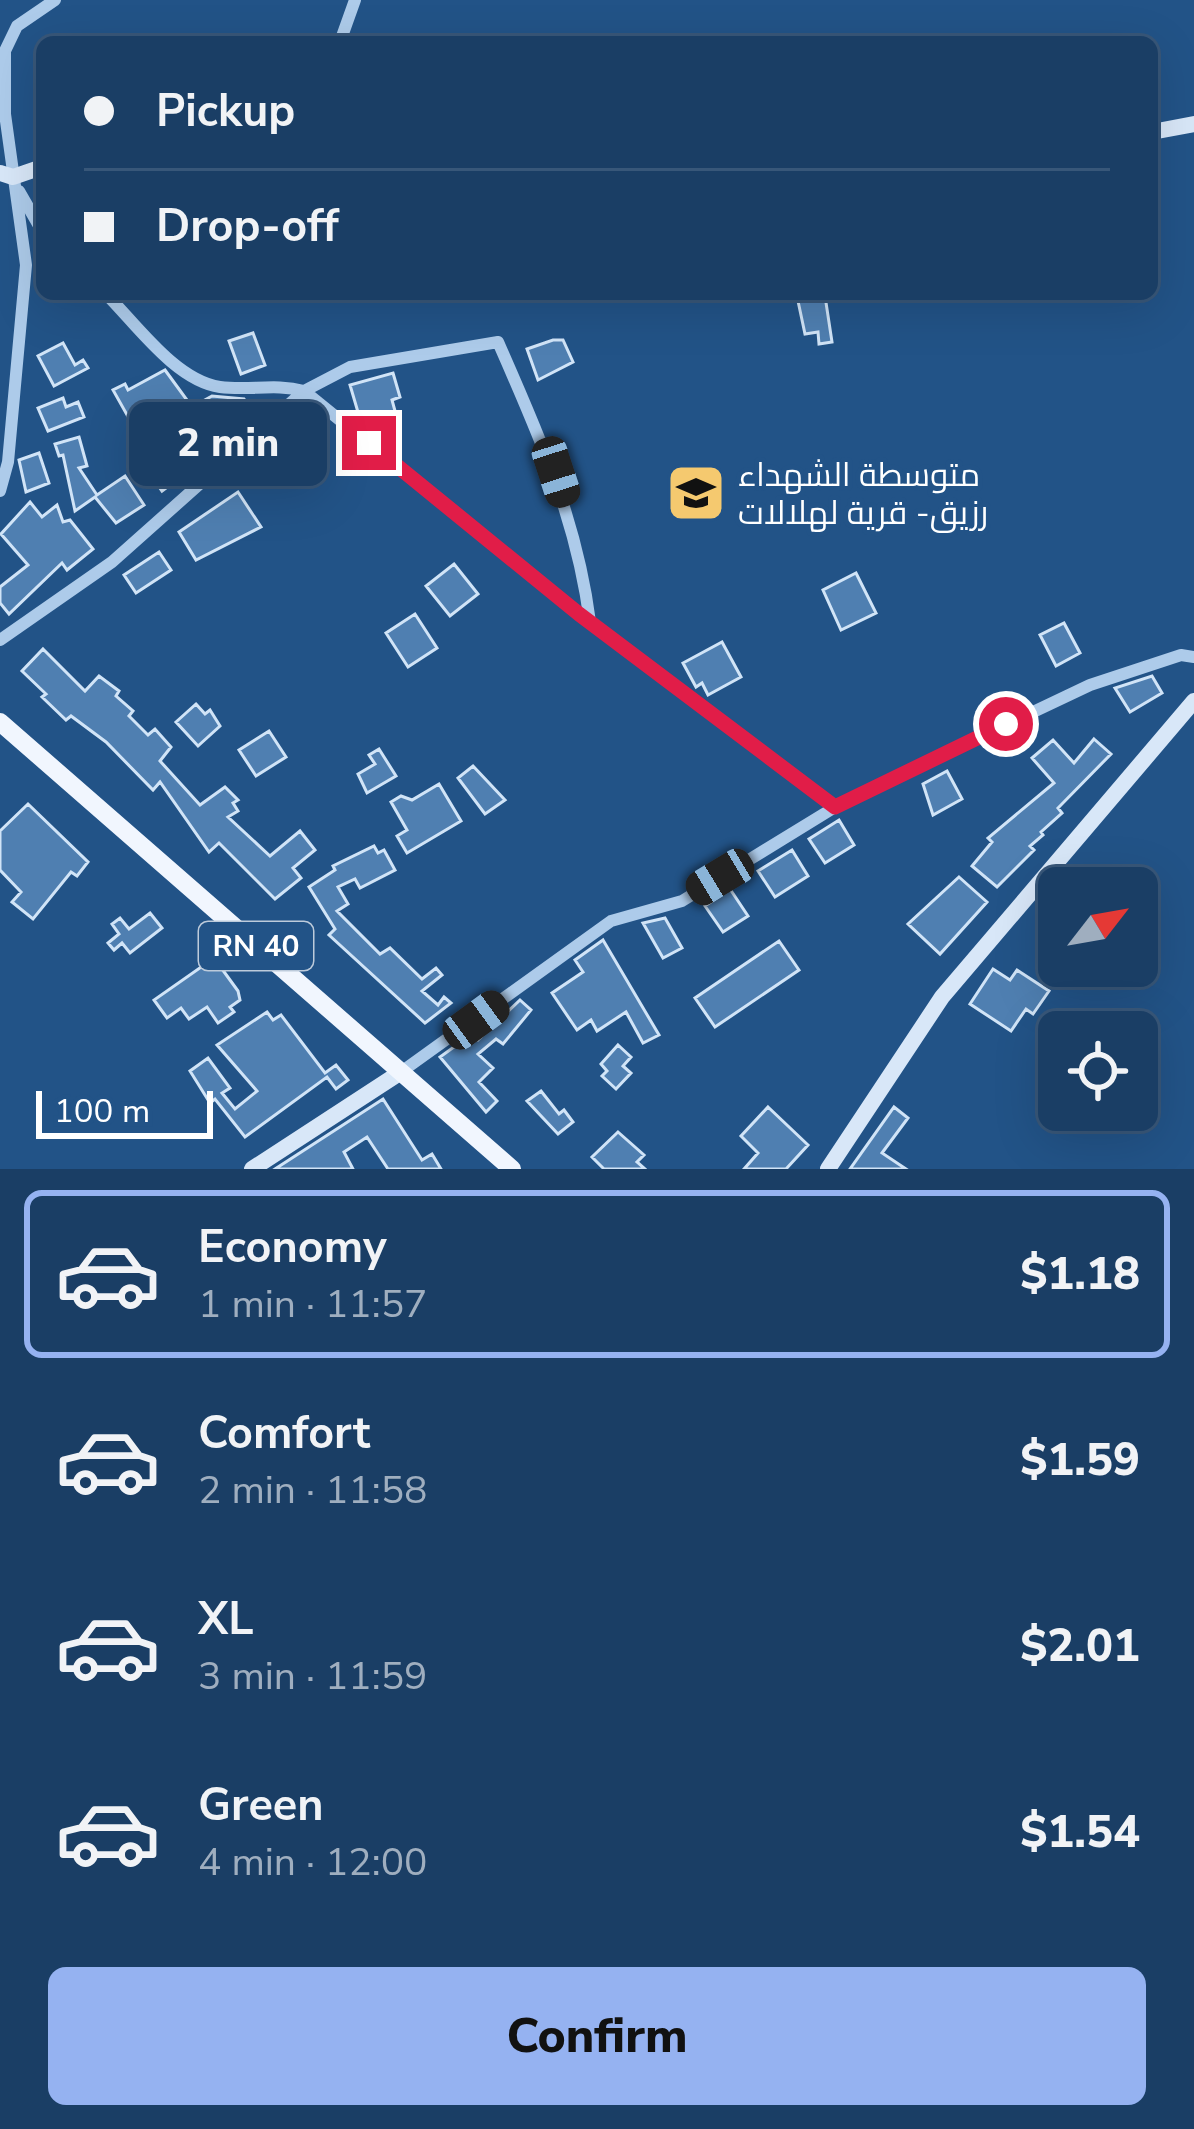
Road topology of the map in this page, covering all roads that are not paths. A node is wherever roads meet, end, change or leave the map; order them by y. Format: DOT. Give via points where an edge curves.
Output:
graph roads {
  1 [pos="56,0"];
  2 [pos="355,0"];
  3 [pos="342,36"];
  4 [pos="1194,124"];
  5 [pos="1158,130"];
  6 [pos="36,168"];
  7 [pos="6,175"];
  8 [pos="36,222"];
  9 [pos="112,300"];
  10 [pos="304,392"];
  11 [pos="0,491"];
  12 [pos="590,622"];
  13 [pos="0,640"];
  14 [pos="1194,657"];
  15 [pos="1194,701"];
  16 [pos="0,722"];
  17 [pos="835,807"];
  18 [pos="401,1072"];
  19 [pos="251,1169"];
  20 [pos="512,1169"];
  21 [pos="828,1169"];
  1 -- 7 [label="street" via="17,26 5,51"];
  2 -- 3 [label="street"];
  4 -- 5 [label="street"];
  6 -- 7 [label="street"];
  7 -- 8 [label="street"];
  7 -- 11 [label="street" via="26,265"];
  9 -- 10 [label="street" via="190,376 219,387 280,384"];
  10 -- 12 [label="street"];
  10 -- 12 [label="street" via="350,367 498,342 556,472 581,551"];
  10 -- 13 [label="street" via="112,562"];
  12 -- 17 [label="street"];
  14 -- 17 [label="street" via="1090,685"];
  15 -- 21 [label="street" via="942,997"];
  16 -- 18 [label="main road, RN 40"];
  17 -- 18 [label="street" via="682,901 611,921"];
  18 -- 19 [label="street"];
  18 -- 20 [label="main road, RN 40"];
}
